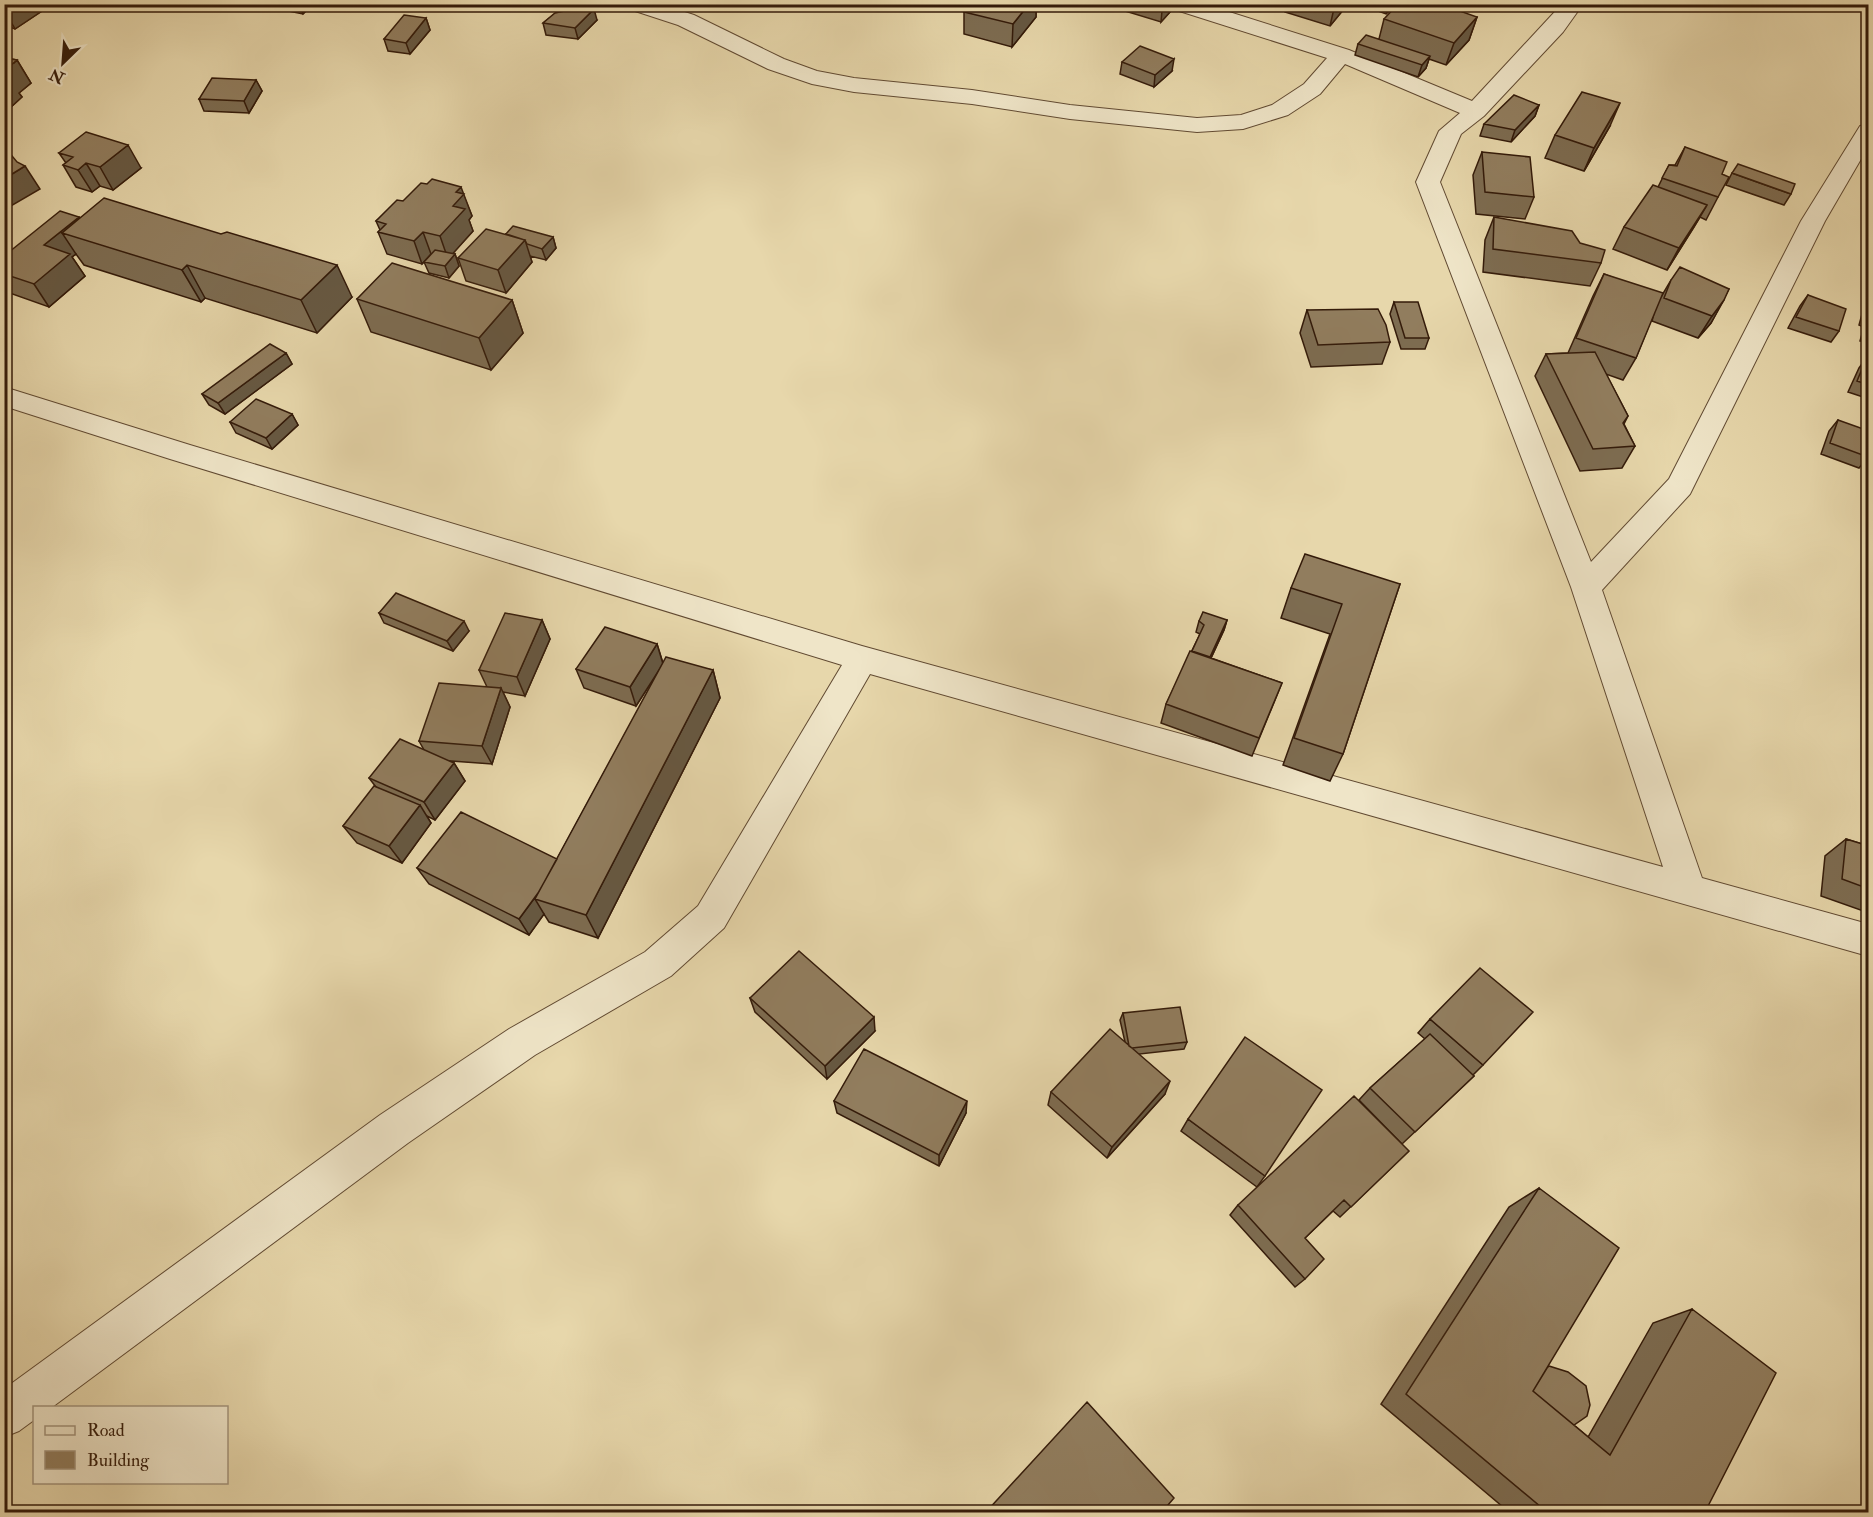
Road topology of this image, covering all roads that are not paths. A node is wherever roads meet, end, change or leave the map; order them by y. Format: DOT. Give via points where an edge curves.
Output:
graph roads {
  1 [pos="637,4"];
  2 [pos="1181,4"];
  3 [pos="1572,4"];
  4 [pos="1214,9"];
  5 [pos="1341,55"];
  6 [pos="1476,111"];
  7 [pos="1869,131"];
  8 [pos="4,396"];
  9 [pos="1586,588"];
  10 [pos="862,659"];
  11 [pos="1688,889"];
  12 [pos="1869,939"];
  13 [pos="4,1416"];
  1 -- 5 [label="street" via="686,20 812,77 1197,125 1243,122 1280,110 1312,89"];
  2 -- 4 [label="street"];
  3 -- 6 [label="street"];
  4 -- 5 [label="street"];
  5 -- 6 [label="street"];
  6 -- 9 [label="street" via="1451,131 1428,182"];
  7 -- 9 [label="street" via="1814,221 1680,486"];
  8 -- 10 [label="street"];
  9 -- 11 [label="street"];
  10 -- 11 [label="street"];
  10 -- 13 [label="street" via="711,917 658,964 522,1042 394,1128"];
  11 -- 12 [label="street"];
}
